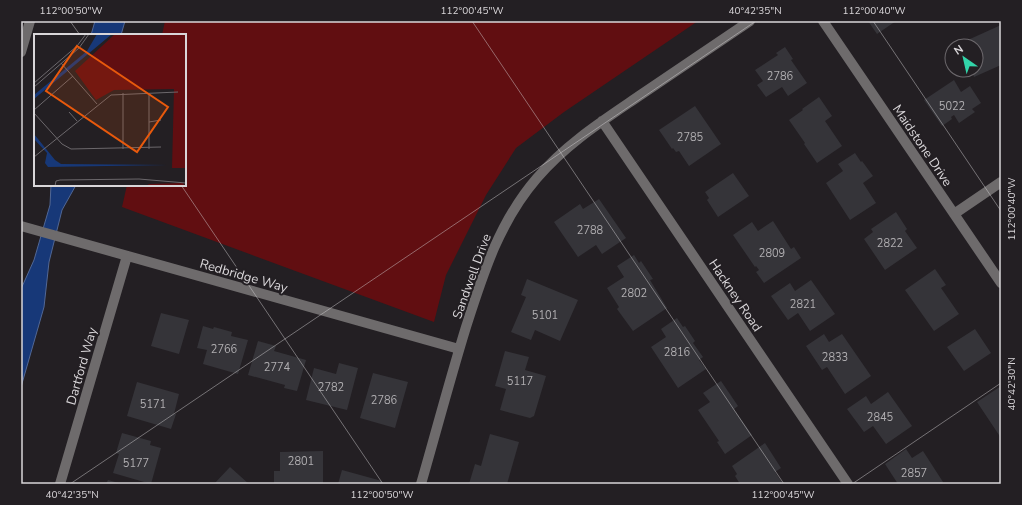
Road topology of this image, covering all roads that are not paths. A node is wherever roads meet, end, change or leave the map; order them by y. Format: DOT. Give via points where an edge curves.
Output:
graph roads {
  1 [pos="30,21"];
  2 [pos="750,21"];
  3 [pos="823,21"];
  4 [pos="21,52"];
  5 [pos="602,121"];
  6 [pos="1001,182"];
  7 [pos="954,214"];
  8 [pos="21,226"];
  9 [pos="127,256"];
  10 [pos="1001,283"];
  11 [pos="459,349"];
  12 [pos="60,484"];
  13 [pos="421,484"];
  14 [pos="848,484"];
  1 -- 4 [label="street"];
  2 -- 5 [label="street, Sandwell Drive"];
  3 -- 7 [label="street, Maidstone Drive"];
  5 -- 11 [label="street, Sandwell Drive" via="556,158 518,203 491,254"];
  5 -- 14 [label="street, Hackney Road"];
  6 -- 7 [label="street"];
  7 -- 10 [label="street, Maidstone Drive"];
  8 -- 9 [label="street, Redbridge Way"];
  9 -- 11 [label="street, Redbridge Way"];
  9 -- 12 [label="street, Dartford Way"];
  11 -- 13 [label="street, Sandwell Drive"];
}
